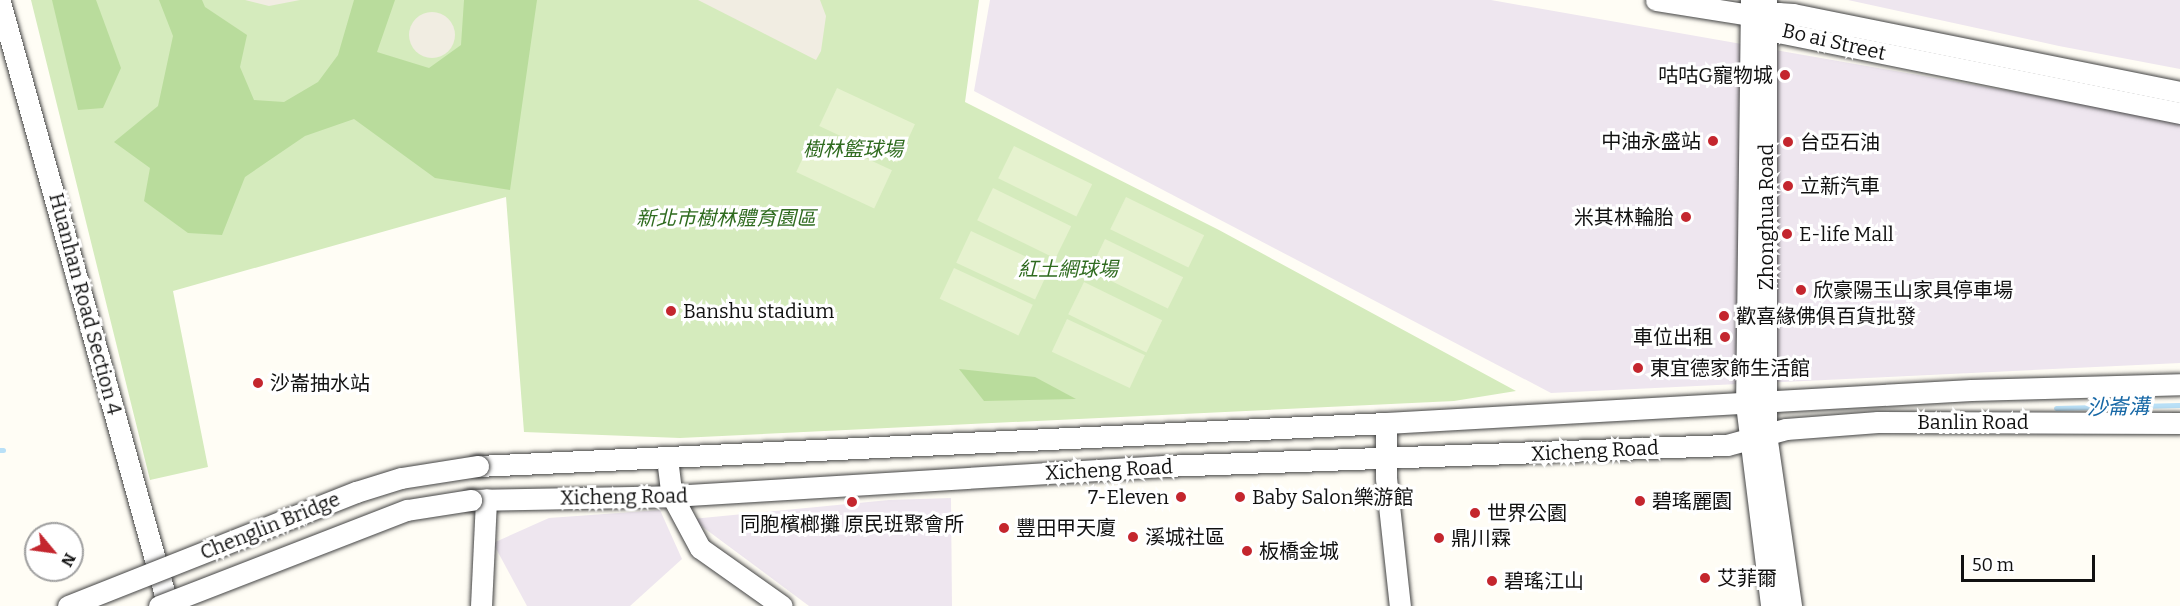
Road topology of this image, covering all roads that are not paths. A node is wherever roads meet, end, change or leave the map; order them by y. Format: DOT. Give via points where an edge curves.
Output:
graph roads {
  1 [pos="1656,0"];
  2 [pos="0,2"];
  3 [pos="1759,8"];
  4 [pos="2180,92"];
  5 [pos="2180,113"];
  6 [pos="2180,384"];
  7 [pos="1756,403"];
  8 [pos="1386,423"];
  9 [pos="2180,423"];
  10 [pos="1757,437"];
  11 [pos="667,458"];
  12 [pos="1386,460"];
  13 [pos="478,466"];
  14 [pos="672,496"];
  15 [pos="478,500"];
  16 [pos="68,606"];
  17 [pos="159,606"];
  18 [pos="168,606"];
  19 [pos="481,606"];
  20 [pos="782,606"];
  21 [pos="1400,606"];
  22 [pos="1771,606"];
  23 [pos="1791,606"];
  1 -- 3 [label="street"];
  2 -- 18 [label="street, Huanhan Road Section 4"];
  3 -- 4 [label="street, Bo ai Street"];
  3 -- 5 [label="street, Bo ai Street" via="1778,32"];
  3 -- 7 [label="street, Zhonghua Road"];
  6 -- 7 [label="street, Banlin Road" via="1971,390"];
  7 -- 8 [label="street, Xicheng Road"];
  7 -- 10 [label="street, Zhonghua Road"];
  8 -- 11 [label="street, Xicheng Road"];
  8 -- 12 [label="street"];
  9 -- 10 [label="street, Banlin Road" via="1878,422"];
  10 -- 12 [label="street, Xicheng Road"];
  10 -- 22 [label="street"];
  10 -- 23 [label="street"];
  11 -- 13 [label="street, Xicheng Road"];
  11 -- 14 [label="street"];
  12 -- 14 [label="street, Xicheng Road" via="1164,466"];
  12 -- 21 [label="street" via="1393,570"];
  13 -- 16 [label="street, Chenglin Bridge, bridge" via="401,478 356,492"];
  14 -- 15 [label="street, Xicheng Road"];
  14 -- 20 [label="street" via="700,548"];
  15 -- 17 [label="street, Chenglin Bridge, bridge" via="407,510"];
  15 -- 19 [label="street"];
}
